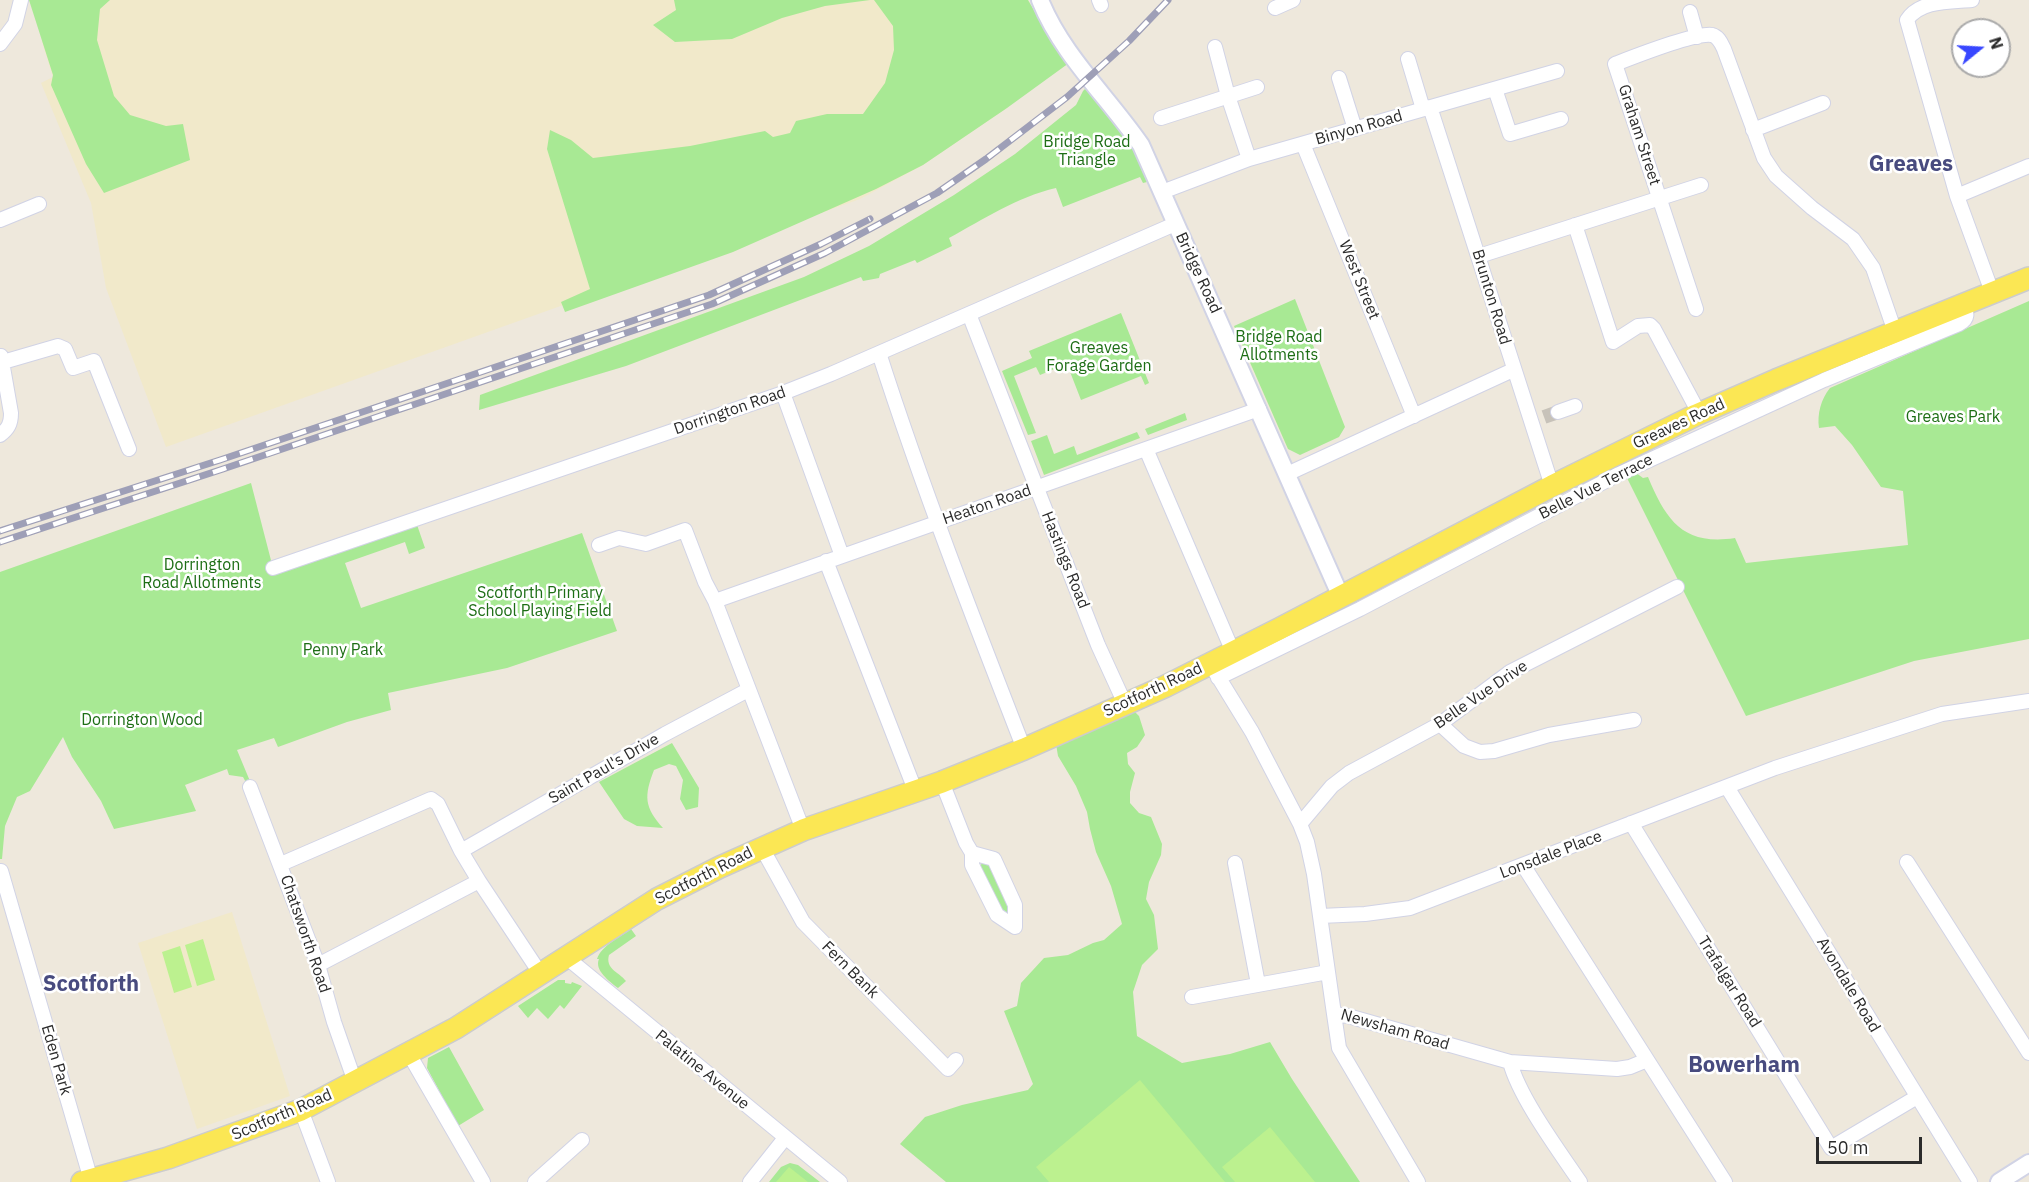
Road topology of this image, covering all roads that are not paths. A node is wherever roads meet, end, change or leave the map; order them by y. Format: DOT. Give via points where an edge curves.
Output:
graph roads {
  1 [pos="21,0"];
  2 [pos="1040,0"];
  3 [pos="1293,0"];
  4 [pos="1972,0"];
  5 [pos="1275,8"];
  6 [pos="1690,12"];
  7 [pos="1697,37"];
  8 [pos="0,44"];
  9 [pos="1215,48"];
  10 [pos="1408,59"];
  11 [pos="1557,71"];
  12 [pos="1339,78"];
  13 [pos="1257,87"];
  14 [pos="1495,89"];
  15 [pos="1228,96"];
  16 [pos="1823,103"];
  17 [pos="1427,108"];
  18 [pos="1161,118"];
  19 [pos="1561,119"];
  20 [pos="1355,129"];
  21 [pos="1753,130"];
  22 [pos="1304,144"];
  23 [pos="1249,159"];
  24 [pos="2029,166"];
  25 [pos="1701,185"];
  26 [pos="1162,192"];
  27 [pos="1957,196"];
  28 [pos="1660,198"];
  29 [pos="39,204"];
  30 [pos="0,220"];
  31 [pos="1175,224"];
  32 [pos="1575,225"];
  33 [pos="1479,256"];
  34 [pos="2029,278"];
  35 [pos="1992,292"];
  36 [pos="1964,304"];
  37 [pos="1696,309"];
  38 [pos="969,314"];
  39 [pos="1895,332"];
  40 [pos="879,353"];
  41 [pos="2,358"];
  42 [pos="1513,370"];
  43 [pos="783,393"];
  44 [pos="1575,406"];
  45 [pos="1259,409"];
  46 [pos="1558,412"];
  47 [pos="1699,413"];
  48 [pos="1414,416"];
  49 [pos="1544,417"];
  50 [pos="1530,422"];
  51 [pos="0,435"];
  52 [pos="129,448"];
  53 [pos="1146,449"];
  54 [pos="1287,474"];
  55 [pos="1552,486"];
  56 [pos="1036,487"];
  57 [pos="938,522"];
  58 [pos="599,545"];
  59 [pos="842,556"];
  60 [pos="826,561"];
  61 [pos="273,568"];
  62 [pos="1677,587"];
  63 [pos="1341,597"];
  64 [pos="715,601"];
  65 [pos="1233,652"];
  66 [pos="1215,671"];
  67 [pos="748,690"];
  68 [pos="2029,701"];
  69 [pos="1125,704"];
  70 [pos="1634,720"];
  71 [pos="1440,724"];
  72 [pos="1024,748"];
  73 [pos="942,782"];
  74 [pos="250,787"];
  75 [pos="1727,787"];
  76 [pos="915,790"];
  77 [pos="1631,823"];
  78 [pos="1300,824"];
  79 [pos="803,830"];
  80 [pos="762,848"];
  81 [pos="461,851"];
  82 [pos="972,853"];
  83 [pos="1907,862"];
  84 [pos="1235,863"];
  85 [pos="280,864"];
  86 [pos="1523,865"];
  87 [pos="1,871"];
  88 [pos="479,881"];
  89 [pos="1320,916"];
  90 [pos="566,957"];
  91 [pos="318,965"];
  92 [pos="1328,972"];
  93 [pos="540,973"];
  94 [pos="1258,984"];
  95 [pos="1192,998"];
  96 [pos="1334,1014"];
  97 [pos="2029,1053"];
  98 [pos="409,1054"];
  99 [pos="956,1060"];
  100 [pos="1647,1060"];
  101 [pos="1510,1062"];
  102 [pos="355,1082"];
  103 [pos="1917,1097"];
  104 [pos="301,1110"];
  105 [pos="785,1138"];
  106 [pos="582,1140"];
  107 [pos="2029,1163"];
  108 [pos="118,1178"];
  109 [pos="86,1181"];
  110 [pos="328,1182"];
  111 [pos="483,1182"];
  112 [pos="535,1182"];
  113 [pos="750,1182"];
  114 [pos="840,1182"];
  115 [pos="1418,1182"];
  116 [pos="1580,1182"];
  117 [pos="1725,1182"];
  118 [pos="1970,1182"];
  119 [pos="1999,1182"];
  1 -- 8 [label="street" via="15,24"];
  2 -- 26 [label="street, Bridge Road" via="1064,44 1141,145"];
  3 -- 5 [label="street"];
  4 -- 27 [label="street" via="1922,5 1907,20"];
  6 -- 7 [label="street"];
  7 -- 21 [label="street, Graham Street" via="1709,34 1724,49"];
  7 -- 28 [label="street, Graham Street" via="1615,64"];
  9 -- 15 [label="street"];
  10 -- 17 [label="street, Brunton Road"];
  11 -- 14 [label="street, Binyon Road"];
  12 -- 20 [label="street"];
  13 -- 15 [label="street"];
  14 -- 17 [label="street, Binyon Road"];
  14 -- 19 [label="street" via="1510,134"];
  15 -- 18 [label="street"];
  15 -- 23 [label="street"];
  16 -- 21 [label="street"];
  17 -- 20 [label="street, Binyon Road"];
  17 -- 33 [label="street, Brunton Road"];
  20 -- 22 [label="street, Binyon Road"];
  21 -- 39 [label="street" via="1776,176 1853,239 1867,258"];
  22 -- 23 [label="street, Binyon Road"];
  22 -- 48 [label="street, West Street"];
  23 -- 26 [label="street, Binyon Road"];
  24 -- 27 [label="street"];
  25 -- 28 [label="street"];
  26 -- 31 [label="street, Bridge Road"];
  27 -- 35 [label="street"];
  28 -- 32 [label="street"];
  28 -- 37 [label="street, Graham Street"];
  29 -- 30 [label="street"];
  31 -- 38 [label="street, Dorrington Road"];
  31 -- 45 [label="street, Bridge Road"];
  32 -- 33 [label="street"];
  32 -- 47 [label="street" via="1613,342 1638,326 1650,325"];
  33 -- 42 [label="street, Brunton Road"];
  34 -- 35 [label="main road, Greaves Road"];
  35 -- 36 [label="main road, Greaves Road"];
  36 -- 39 [label="main road, Greaves Road"];
  36 -- 66 [label="street, Belle Vue Terrace" via="1967,316 1959,324 1813,384 1619,474 1331,624"];
  38 -- 40 [label="street, Dorrington Road"];
  38 -- 56 [label="street, Hastings Road"];
  39 -- 47 [label="main road, Greaves Road"];
  40 -- 43 [label="street, Dorrington Road"];
  40 -- 57 [label="street"];
  41 -- 51 [label="street" via="11,422"];
  41 -- 52 [label="street" via="58,346 65,349 73,368 94,361"];
  42 -- 48 [label="street"];
  42 -- 50 [label="street, Brunton Road"];
  43 -- 59 [label="street"];
  43 -- 61 [label="street, Dorrington Road"];
  44 -- 46 [label="street"];
  45 -- 53 [label="street, Heaton Road"];
  45 -- 54 [label="street, Bridge Road"];
  47 -- 55 [label="main road, Greaves Road"];
  48 -- 54 [label="street"];
  49 -- 50 [label="street"];
  50 -- 55 [label="street, Brunton Road"];
  53 -- 56 [label="street, Heaton Road"];
  53 -- 65 [label="street"];
  54 -- 63 [label="street, Bridge Road"];
  55 -- 63 [label="main road, Greaves Road"];
  56 -- 57 [label="street, Heaton Road"];
  56 -- 69 [label="street, Hastings Road"];
  57 -- 59 [label="street, Heaton Road"];
  57 -- 72 [label="street"];
  58 -- 64 [label="street" via="619,538 646,544 683,523"];
  59 -- 60 [label="street, Heaton Road"];
  60 -- 64 [label="street, Heaton Road"];
  60 -- 76 [label="street"];
  62 -- 71 [label="street, Belle Vue Drive" via="1510,672"];
  63 -- 65 [label="main road, Scotforth Road"];
  64 -- 67 [label="street"];
  65 -- 66 [label="main road, Scotforth Road"];
  66 -- 69 [label="main road, Scotforth Road"];
  66 -- 78 [label="street, Newsham Road"];
  67 -- 79 [label="street"];
  67 -- 81 [label="street, Saint Paul's Drive"];
  68 -- 75 [label="street, Lonsdale Place" via="1942,714"];
  69 -- 72 [label="main road, Scotforth Road"];
  70 -- 71 [label="street" via="1480,752 1464,746"];
  71 -- 78 [label="street, Belle Vue Drive" via="1349,773 1332,786"];
  72 -- 73 [label="main road, Scotforth Road"];
  73 -- 76 [label="main road, Scotforth Road"];
  73 -- 82 [label="street"];
  74 -- 85 [label="street, Chatsworth Road"];
  75 -- 77 [label="street, Lonsdale Place"];
  75 -- 103 [label="street, Avondale Road"];
  76 -- 79 [label="main road, Scotforth Road"];
  77 -- 86 [label="street, Lonsdale Place"];
  77 -- 103 [label="street, Trafalgar Road" via="1831,1148"];
  78 -- 89 [label="street, Newsham Road"];
  79 -- 80 [label="main road, Scotforth Road"];
  80 -- 90 [label="main road, Scotforth Road" via="657,899"];
  80 -- 99 [label="street, Fern Bank" via="803,922 948,1069"];
  81 -- 85 [label="street" via="432,799"];
  81 -- 88 [label="street"];
  82 -- 82 [label="street" via="994,859 1015,905 1015,927 997,915 972,865"];
  83 -- 97 [label="street"];
  84 -- 94 [label="street"];
  85 -- 91 [label="street, Chatsworth Road"];
  86 -- 89 [label="street, Lonsdale Place" via="1410,908"];
  86 -- 100 [label="street"];
  87 -- 109 [label="street, Eden Park"];
  88 -- 91 [label="street"];
  88 -- 93 [label="street"];
  89 -- 92 [label="street, Newsham Road"];
  90 -- 93 [label="main road, Scotforth Road"];
  90 -- 105 [label="street, Palatine Avenue"];
  91 -- 102 [label="street, Chatsworth Road"];
  92 -- 94 [label="street"];
  92 -- 96 [label="street, Newsham Road"];
  93 -- 98 [label="main road, Scotforth Road"];
  94 -- 95 [label="street"];
  96 -- 101 [label="street, Newsham Road"];
  96 -- 115 [label="street" via="1339,1048"];
  98 -- 102 [label="main road, Scotforth Road"];
  98 -- 111 [label="street"];
  100 -- 101 [label="street, Newsham Road" via="1617,1069"];
  100 -- 117 [label="street"];
  101 -- 116 [label="street" via="1529,1104"];
  102 -- 104 [label="main road, Scotforth Road"];
  103 -- 118 [label="street, Avondale Road"];
  104 -- 108 [label="main road, Scotforth Road"];
  104 -- 110 [label="street"];
  105 -- 113 [label="street"];
  105 -- 114 [label="street, Palatine Avenue"];
  106 -- 112 [label="street"];
  107 -- 119 [label="street"];
  108 -- 109 [label="main road, Scotforth Road"];
}
